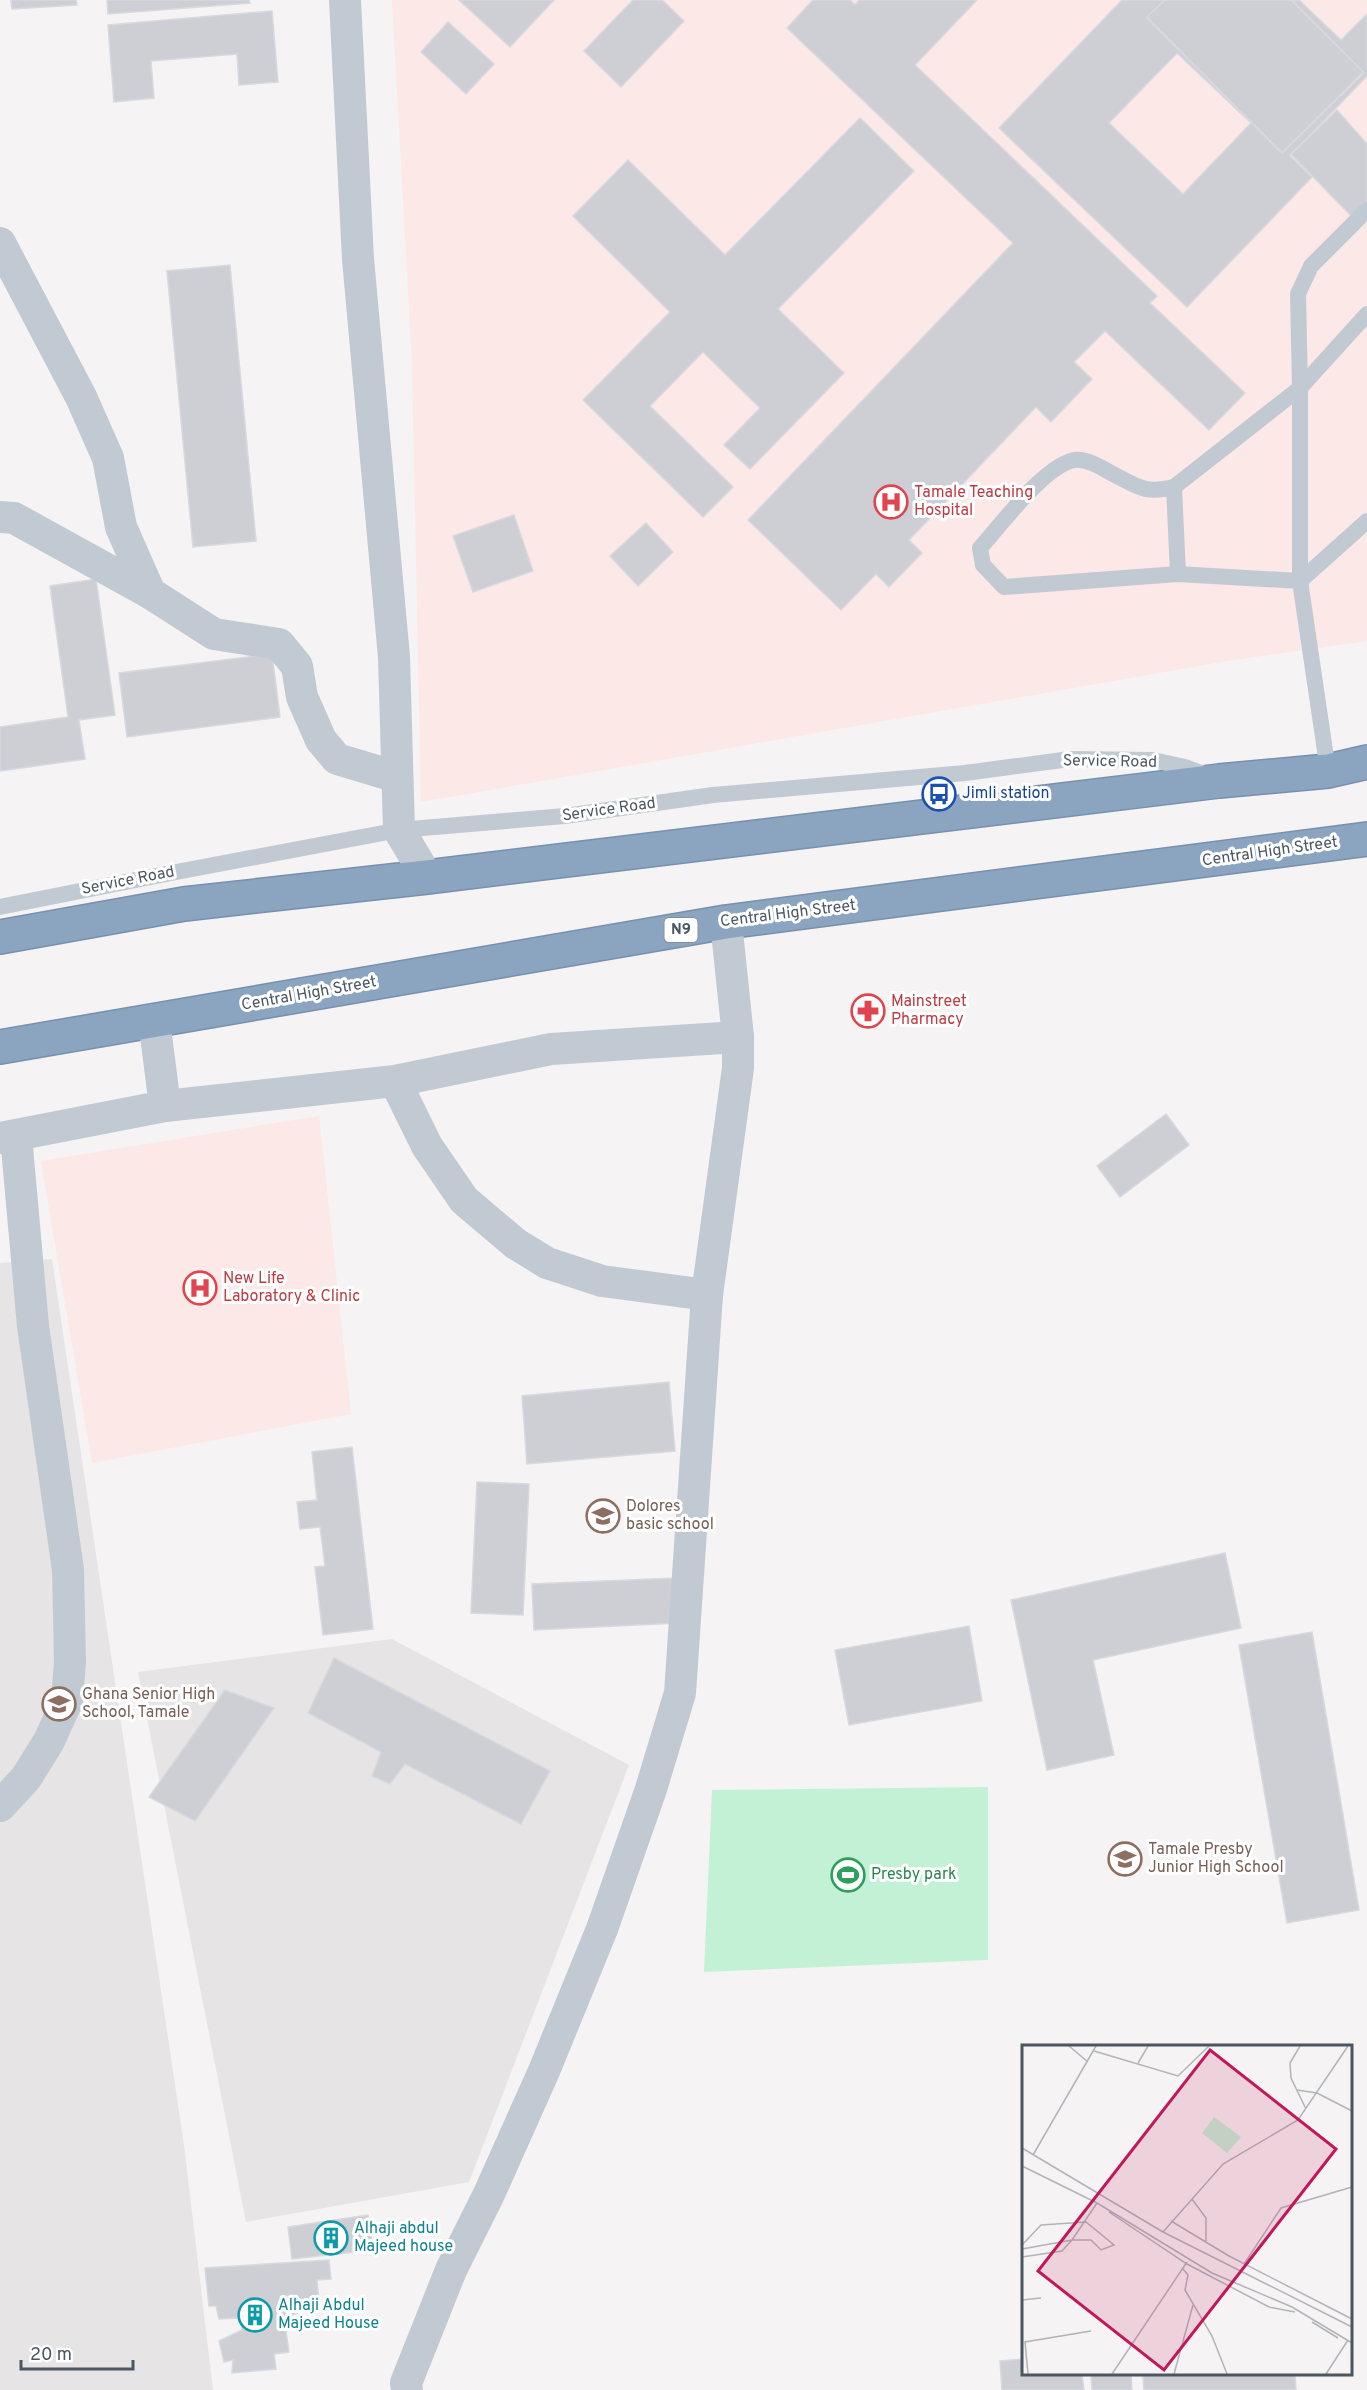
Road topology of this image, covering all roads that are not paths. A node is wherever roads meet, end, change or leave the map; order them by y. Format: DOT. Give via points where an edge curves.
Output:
graph roads {
  1 [pos="345,0"];
  2 [pos="1367,210"];
  3 [pos="0,243"];
  4 [pos="1367,314"];
  5 [pos="1300,388"];
  6 [pos="1174,487"];
  7 [pos="0,517"];
  8 [pos="1367,521"];
  9 [pos="1178,574"];
  10 [pos="1300,580"];
  11 [pos="150,593"];
  12 [pos="1367,762"];
  13 [pos="1328,771"];
  14 [pos="398,777"];
  15 [pos="1219,780"];
  16 [pos="399,831"];
  17 [pos="1367,839"];
  18 [pos="427,877"];
  19 [pos="0,907"];
  20 [pos="726,922"];
  21 [pos="0,937"];
  22 [pos="154,1020"];
  23 [pos="738,1037"];
  24 [pos="0,1047"];
  25 [pos="395,1081"];
  26 [pos="165,1106"];
  27 [pos="8,1137"];
  28 [pos="707,1295"];
  29 [pos="0,1806"];
  30 [pos="407,2390"];
  1 -- 14 [label="street" via="358,259 394,657"];
  2 -- 5 [label="lane" via="1311,266 1298,294"];
  3 -- 11 [label="street" via="81,397 108,458 121,527"];
  4 -- 5 [label="lane"];
  5 -- 6 [label="lane"];
  5 -- 10 [label="lane"];
  6 -- 9 [label="lane"];
  6 -- 9 [label="lane" via="1154,492 1094,464 1075,460 1050,471 980,548 982,565 1004,587"];
  7 -- 11 [label="street" via="14,518"];
  8 -- 10 [label="lane"];
  9 -- 10 [label="lane"];
  10 -- 13 [label="lane"];
  11 -- 14 [label="street" via="214,634 279,644 297,666 302,697 321,740 337,759"];
  12 -- 13 [label="highway"];
  13 -- 15 [label="highway"];
  14 -- 16 [label="street"];
  15 -- 16 [label="lane, Service Road" via="1185,766 1153,760 1070,759"];
  15 -- 18 [label="highway"];
  16 -- 18 [label="street"];
  16 -- 19 [label="lane, Service Road"];
  17 -- 20 [label="highway, Central High Street / N9"];
  18 -- 21 [label="highway" via="184,904"];
  20 -- 22 [label="highway, Central High Street / N9"];
  20 -- 23 [label="street"];
  22 -- 24 [label="highway, Central High Street / N9"];
  22 -- 26 [label="street"];
  23 -- 25 [label="street" via="551,1049"];
  23 -- 28 [label="street" via="738,1068"];
  25 -- 26 [label="street"];
  25 -- 28 [label="street" via="427,1146 464,1200 516,1244 547,1263 602,1281"];
  26 -- 27 [label="street"];
  27 -- 29 [label="street" via="68,1570 70,1661 67,1701 49,1741 26,1778"];
  28 -- 30 [label="street" via="680,1693 602,1929 544,2071 451,2270 406,2383"];
}
